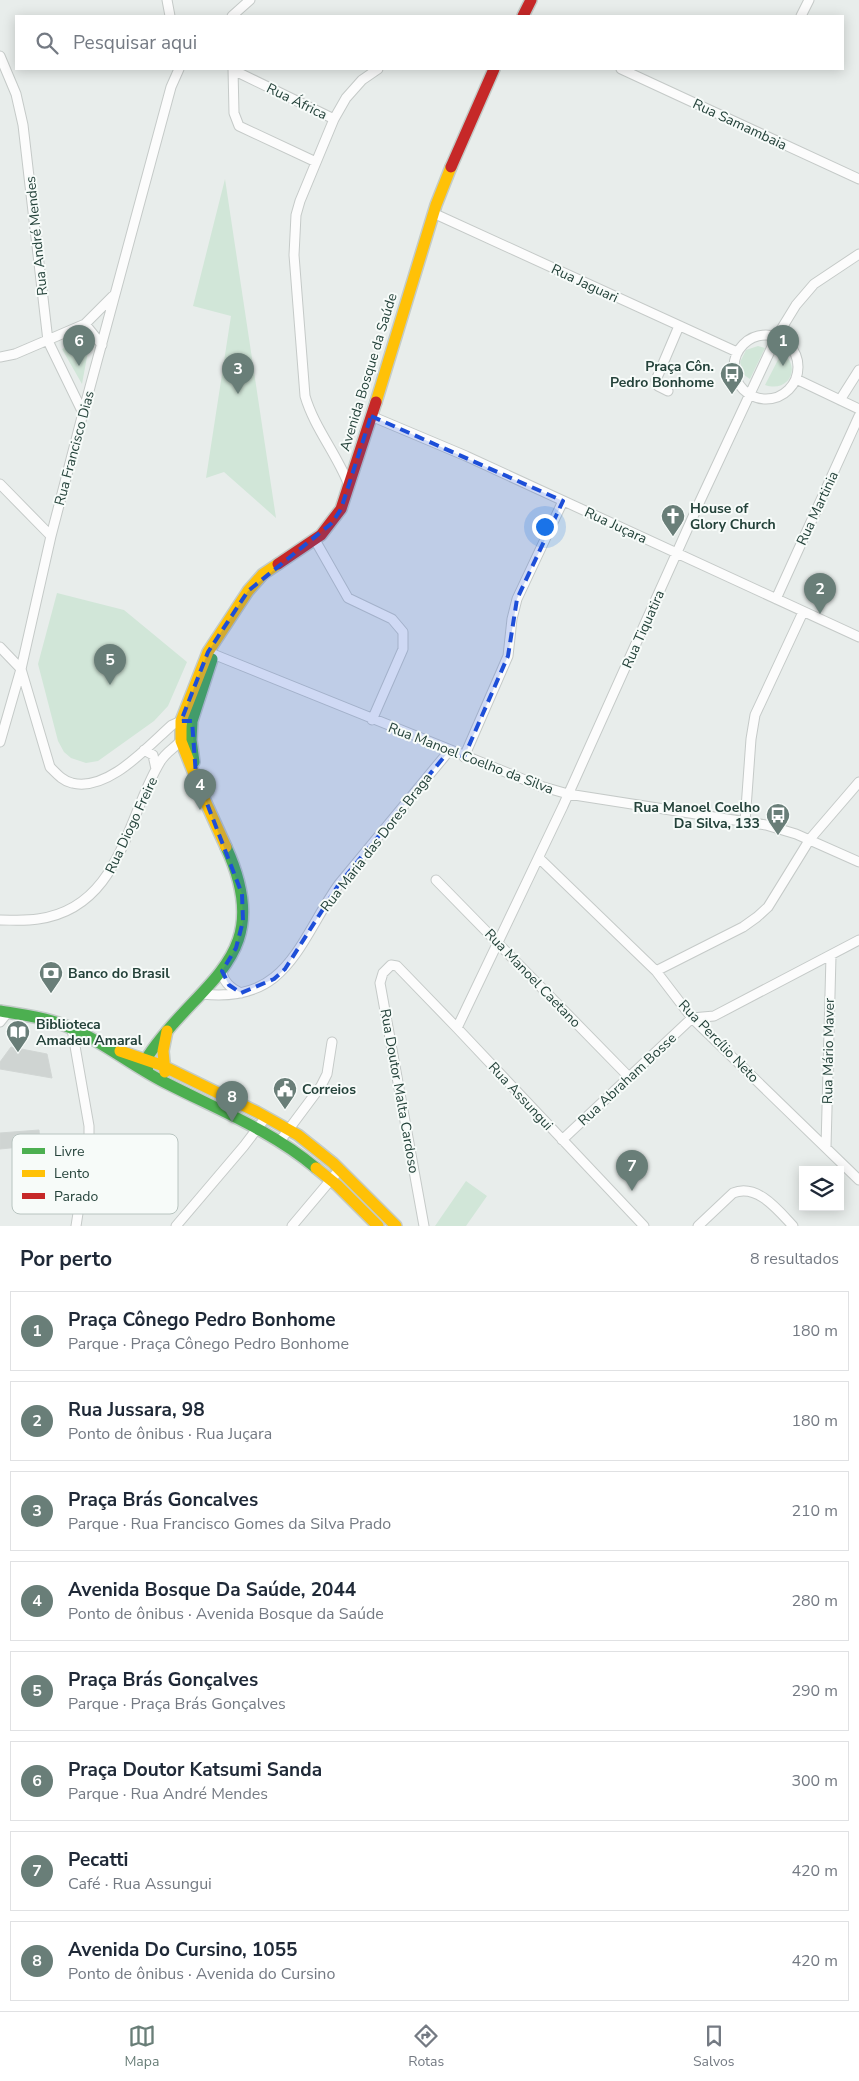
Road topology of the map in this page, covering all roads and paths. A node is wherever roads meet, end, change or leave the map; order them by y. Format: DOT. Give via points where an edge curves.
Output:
graph roads {
  1 [pos="167,0"];
  2 [pos="250,0"];
  3 [pos="531,0"];
  4 [pos="809,0"];
  5 [pos="170,15"];
  6 [pos="233,15"];
  7 [pos="524,15"];
  8 [pos="802,15"];
  9 [pos="0,56"];
  10 [pos="179,70"];
  11 [pos="233,70"];
  12 [pos="235,70"];
  13 [pos="377,70"];
  14 [pos="494,70"];
  15 [pos="623,70"];
  16 [pos="334,118"];
  17 [pos="316,162"];
  18 [pos="859,179"];
  19 [pos="436,215"];
  20 [pos="859,254"];
  21 [pos="113,296"];
  22 [pos="85,324"];
  23 [pos="678,326"];
  24 [pos="777,336"];
  25 [pos="48,341"];
  26 [pos="102,345"];
  27 [pos="737,352"];
  28 [pos="0,357"];
  29 [pos="859,370"];
  30 [pos="796,379"];
  31 [pos="668,391"];
  32 [pos="749,394"];
  33 [pos="840,400"];
  34 [pos="859,409"];
  35 [pos="83,412"];
  36 [pos="372,416"];
  37 [pos="859,416"];
  38 [pos="348,483"];
  39 [pos="0,484"];
  40 [pos="563,501"];
  41 [pos="51,536"];
  42 [pos="315,540"];
  43 [pos="677,553"];
  44 [pos="776,599"];
  45 [pos="804,612"];
  46 [pos="859,637"];
  47 [pos="0,647"];
  48 [pos="212,650"];
  49 [pos="21,669"];
  50 [pos="372,720"];
  51 [pos="188,723"];
  52 [pos="181,741"];
  53 [pos="0,742"];
  54 [pos="144,750"];
  55 [pos="449,751"];
  56 [pos="464,757"];
  57 [pos="156,769"];
  58 [pos="196,775"];
  59 [pos="859,782"];
  60 [pos="568,794"];
  61 [pos="744,822"];
  62 [pos="810,839"];
  63 [pos="539,858"];
  64 [pos="859,862"];
  65 [pos="436,880"];
  66 [pos="0,920"];
  67 [pos="859,940"];
  68 [pos="498,943"];
  69 [pos="831,956"];
  70 [pos="397,966"];
  71 [pos="222,971"];
  72 [pos="656,971"];
  73 [pos="202,994"];
  74 [pos="241,994"];
  75 [pos="4,1011"];
  76 [pos="692,1018"];
  77 [pos="0,1022"];
  78 [pos="457,1028"];
  79 [pos="72,1029"];
  80 [pos="167,1030"];
  81 [pos="156,1042"];
  82 [pos="332,1042"];
  83 [pos="119,1051"];
  84 [pos="146,1059"];
  85 [pos="164,1067"];
  86 [pos="148,1073"];
  87 [pos="629,1077"];
  88 [pos="166,1083"];
  89 [pos="266,1117"];
  90 [pos="259,1128"];
  91 [pos="288,1130"];
  92 [pos="89,1134"];
  93 [pos="562,1140"];
  94 [pos="280,1141"];
  95 [pos="826,1147"];
  96 [pos="340,1169"];
  97 [pos="331,1180"];
  98 [pos="859,1180"];
  99 [pos="176,1226"];
  100 [pos="292,1226"];
  101 [pos="378,1226"];
  102 [pos="396,1226"];
  103 [pos="424,1226"];
  104 [pos="644,1226"];
  105 [pos="698,1226"];
  106 [pos="793,1226"];
  1 -- 5 [label="street"];
  2 -- 6 [label="street"];
  3 -- 7 [label="street"];
  4 -- 8 [label="street"];
  9 -- 25 [label="street, Rua André Mendes" via="16,94 23,125"];
  10 -- 21 [label="street, Rua Francisco Dias" via="170,87"];
  11 -- 17 [label="street" via="234,113 239,126"];
  12 -- 16 [label="street, Rua África"];
  13 -- 16 [label="street" via="356,86"];
  14 -- 19 [label="street, Avenida Bosque da Saúde" via="464,135"];
  15 -- 18 [label="street, Rua Samambaia"];
  16 -- 17 [label="street"];
  17 -- 38 [label="street" via="300,201 295,229 299,337 309,409"];
  19 -- 23 [label="street, Rua Jaguari"];
  19 -- 36 [label="street, Avenida Bosque da Saúde"];
  20 -- 24 [label="street, Rua Tiquatira" via="814,284"];
  21 -- 22 [label="street"];
  21 -- 26 [label="street, Rua Francisco Dias"];
  22 -- 25 [label="street"];
  22 -- 26 [label="street"];
  23 -- 27 [label="street, Rua Jaguari"];
  23 -- 31 [label="street" via="656,380 658,386"];
  24 -- 27 [label="street" via="754,336"];
  24 -- 30 [label="street" via="788,342 796,353 799,366"];
  24 -- 32 [label="street, Rua Tiquatira"];
  25 -- 28 [label="street"];
  25 -- 35 [label="street, Rua André Mendes"];
  26 -- 35 [label="street, Rua Francisco Dias"];
  27 -- 32 [label="street" via="735,378"];
  29 -- 33 [label="street"];
  30 -- 32 [label="street" via="788,391 776,398 762,399"];
  30 -- 33 [label="street"];
  32 -- 43 [label="street, Rua Tiquatira"];
  33 -- 34 [label="street"];
  35 -- 41 [label="street, Rua Francisco Dias"];
  36 -- 38 [label="street, Avenida Bosque da Saúde"];
  36 -- 40 [label="street, Rua Juçara"];
  37 -- 44 [label="street, Rua Martinia"];
  38 -- 42 [label="street, Avenida Bosque da Saúde" via="341,509"];
  39 -- 41 [label="street"];
  40 -- 43 [label="street, Rua Juçara"];
  40 -- 56 [label="street" via="517,599 508,656"];
  41 -- 49 [label="street, Rua Francisco Dias"];
  42 -- 48 [label="street, Avenida Bosque da Saúde" via="264,574 248,590"];
  42 -- 50 [label="street" via="348,598 392,619 403,632 403,649"];
  43 -- 44 [label="street, Rua Juçara"];
  43 -- 60 [label="street, Rua Tiquatira"];
  44 -- 45 [label="street, Rua Juçara"];
  45 -- 46 [label="street, Rua Juçara"];
  45 -- 61 [label="street" via="755,715"];
  47 -- 49 [label="street"];
  48 -- 50 [label="street, Rua Manoel Coelho da Silva"];
  48 -- 51 [label="street, Avenida Bosque da Saúde"];
  49 -- 53 [label="street, Rua Francisco Dias"];
  49 -- 54 [label="street" via="50,767 62,779 84,784 102,780"];
  50 -- 55 [label="street, Rua Manoel Coelho da Silva"];
  51 -- 52 [label="street, Avenida Bosque da Saúde"];
  51 -- 54 [label="street" via="172,725"];
  51 -- 58 [label="street, Avenida Bosque da Saúde"];
  52 -- 57 [label="street, Rua Diogo Freire" via="165,755"];
  52 -- 58 [label="street, Avenida Bosque da Saúde"];
  54 -- 57 [label="street" via="155,758"];
  55 -- 56 [label="street, Rua Manoel Coelho da Silva"];
  55 -- 74 [label="street, Rua Maria das Dores Braga" via="339,884 285,969 274,979"];
  56 -- 60 [label="street, Rua Manoel Coelho da Silva"];
  57 -- 66 [label="street, Rua Diogo Freire" via="115,863 97,889 86,899 56,914 39,919"];
  58 -- 71 [label="street, Avenida Bosque da Saúde" via="234,864 242,894 243,921 236,948"];
  59 -- 62 [label="street"];
  60 -- 61 [label="street, Rua Manoel Coelho da Silva"];
  60 -- 63 [label="street, Rua Tiquatira"];
  61 -- 62 [label="street, Rua Manoel Coelho da Silva" via="781,828"];
  62 -- 64 [label="street, Rua Manoel Coelho da Silva"];
  62 -- 72 [label="street" via="768,907 757,917"];
  63 -- 68 [label="street, Rua Tiquatira"];
  63 -- 72 [label="street, Rua Percílio Neto"];
  65 -- 68 [label="street, Rua Manoel Caetano"];
  67 -- 69 [label="street"];
  68 -- 78 [label="street, Rua Tiquatira"];
  68 -- 87 [label="street, Rua Manoel Caetano"];
  69 -- 76 [label="street" via="714,1016"];
  69 -- 95 [label="street, Rua Mário Maver"];
  70 -- 78 [label="street, Rua Assungui"];
  70 -- 103 [label="street, Rua Doutor Malta Cardoso" via="391,964 382,973 380,983"];
  71 -- 73 [label="street, Avenida Bosque da Saúde"];
  71 -- 74 [label="street" via="223,978"];
  72 -- 76 [label="street, Rua Percílio Neto"];
  73 -- 74 [label="street, Rua Maria das Dores Braga"];
  73 -- 80 [label="street, Avenida Bosque da Saúde"];
  75 -- 77 [label="street"];
  75 -- 79 [label="street" via="52,1021"];
  76 -- 87 [label="street, Rua Abraham Bosse"];
  76 -- 95 [label="street, Rua Percílio Neto"];
  78 -- 93 [label="street, Rua Assungui"];
  79 -- 83 [label="street"];
  79 -- 92 [label="street"];
  80 -- 81 [label="street, Avenida Bosque da Saúde"];
  80 -- 85 [label="street"];
  81 -- 83 [label="street" via="139,1052"];
  81 -- 84 [label="street, Avenida Bosque da Saúde"];
  82 -- 91 [label="street" via="327,1074"];
  83 -- 84 [label="street"];
  83 -- 86 [label="street"];
  84 -- 85 [label="street"];
  84 -- 86 [label="street"];
  85 -- 88 [label="street"];
  85 -- 89 [label="street"];
  86 -- 88 [label="street"];
  87 -- 93 [label="street, Rua Abraham Bosse"];
  88 -- 90 [label="street"];
  89 -- 90 [label="street"];
  89 -- 91 [label="street"];
  90 -- 94 [label="street"];
  90 -- 99 [label="street"];
  91 -- 94 [label="street"];
  91 -- 96 [label="street"];
  93 -- 104 [label="street, Rua Assungui"];
  94 -- 97 [label="street"];
  95 -- 98 [label="street, Rua Percílio Neto"];
  96 -- 97 [label="street"];
  96 -- 102 [label="street"];
  97 -- 100 [label="street"];
  97 -- 101 [label="street"];
  105 -- 106 [label="street" via="732,1193 740,1190 765,1199"];
}
